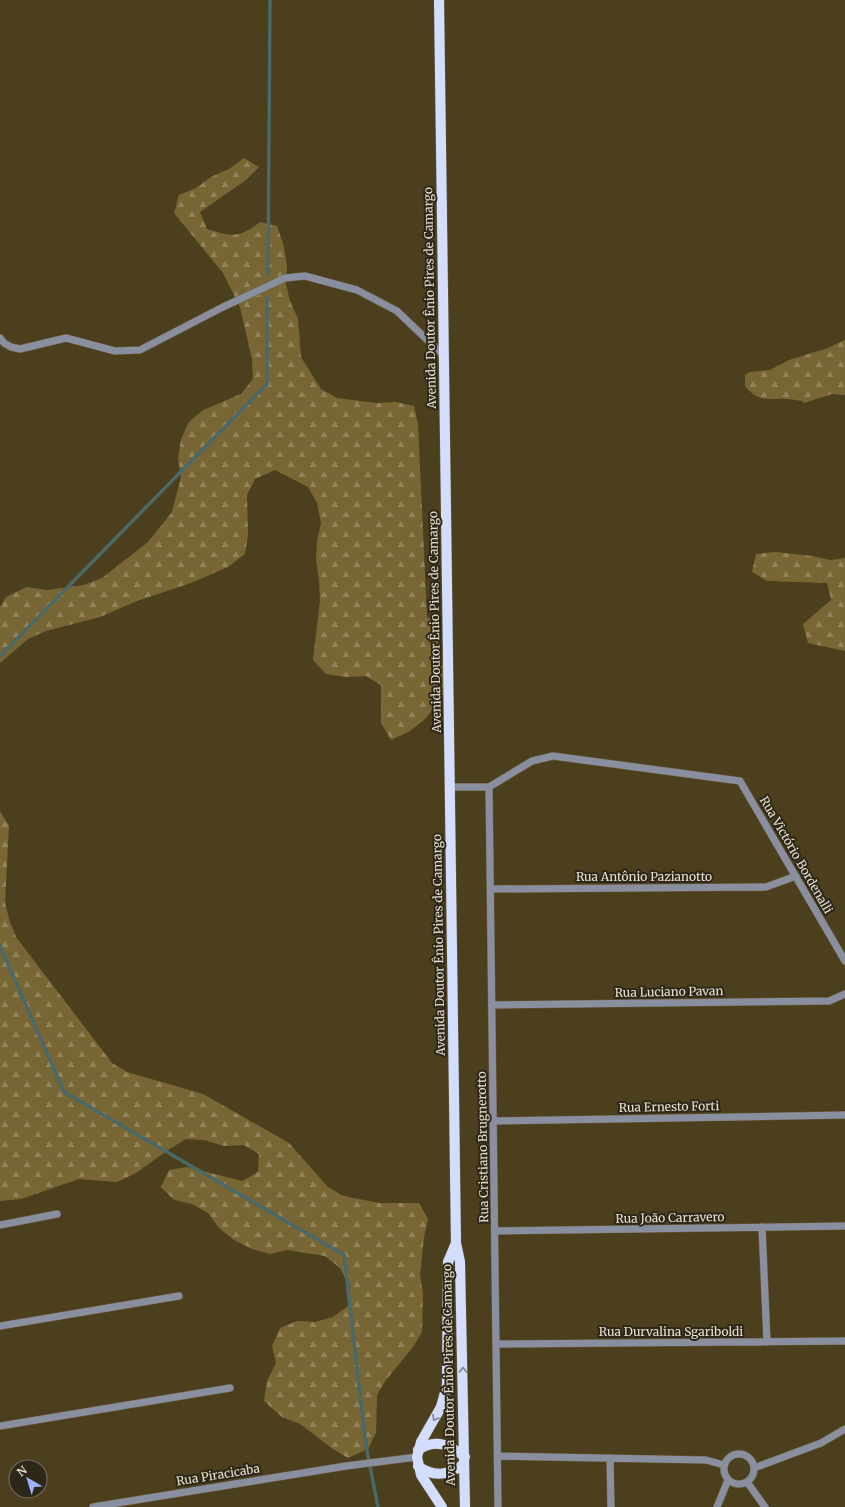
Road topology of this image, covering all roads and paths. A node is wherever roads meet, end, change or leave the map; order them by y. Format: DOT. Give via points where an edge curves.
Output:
graph roads {
  1 [pos="439,0"];
  2 [pos="0,338"];
  3 [pos="444,356"];
  4 [pos="451,787"];
  5 [pos="489,787"];
  6 [pos="796,876"];
  7 [pos="491,889"];
  8 [pos="845,961"];
  9 [pos="845,994"];
  10 [pos="492,1005"];
  11 [pos="845,1115"];
  12 [pos="494,1121"];
  13 [pos="57,1214"];
  14 [pos="0,1225"];
  15 [pos="845,1226"];
  16 [pos="762,1227"];
  17 [pos="495,1231"];
  18 [pos="456,1243"];
  19 [pos="179,1296"];
  20 [pos="0,1326"];
  21 [pos="845,1341"];
  22 [pos="767,1342"];
  23 [pos="496,1344"];
  24 [pos="230,1388"];
  25 [pos="0,1426"];
  26 [pos="845,1430"];
  27 [pos="498,1456"];
  28 [pos="418,1458"];
  29 [pos="610,1458"];
  30 [pos="465,1460"];
  31 [pos="724,1465"];
  32 [pos="754,1468"];
  33 [pos="728,1480"];
  34 [pos="747,1482"];
  35 [pos="93,1507"];
  36 [pos="442,1507"];
  37 [pos="465,1507"];
  38 [pos="498,1507"];
  39 [pos="611,1507"];
  40 [pos="717,1507"];
  41 [pos="765,1507"];
  1 -- 3 [label="main road, Avenida Doutor Ênio Pires de Camargo"];
  2 -- 3 [label="street" via="11,347 20,349 66,338 115,351 140,350 285,278 305,276 357,290 397,311"];
  3 -- 4 [label="main road, Avenida Doutor Ênio Pires de Camargo"];
  4 -- 5 [label="street"];
  4 -- 18 [label="main road, Avenida Doutor Ênio Pires de Camargo"];
  5 -- 6 [label="street, Rua Victório Bordenalli" via="532,761 553,756 740,781"];
  5 -- 7 [label="street, Rua Cristiano Brugnerotto"];
  6 -- 7 [label="street, Rua Antônio Pazianotto" via="766,887"];
  6 -- 8 [label="street, Rua Victório Bordenalli"];
  7 -- 10 [label="street, Rua Cristiano Brugnerotto"];
  9 -- 10 [label="street, Rua Luciano Pavan" via="829,1001"];
  10 -- 12 [label="street, Rua Cristiano Brugnerotto"];
  11 -- 12 [label="street, Rua Ernesto Forti"];
  12 -- 17 [label="street, Rua Cristiano Brugnerotto"];
  13 -- 14 [label="street"];
  15 -- 16 [label="street, Rua João Carravero"];
  16 -- 17 [label="street, Rua João Carravero"];
  16 -- 22 [label="street"];
  17 -- 23 [label="street, Rua Cristiano Brugnerotto"];
  18 -- 28 [label="main road, Avenida Doutor Ênio Pires de Camargo, one-way" via="448,1262 447,1384 441,1407 424,1435"];
  30 -- 18 [label="main road, Avenida Doutor Ênio Pires de Camargo, one-way" via="460,1262"];
  19 -- 20 [label="street"];
  21 -- 22 [label="street, Rua Durvalina Sgariboldi"];
  22 -- 23 [label="street, Rua Durvalina Sgariboldi"];
  23 -- 27 [label="street, Rua Cristiano Brugnerotto"];
  24 -- 25 [label="street"];
  26 -- 32 [label="street" via="821,1443"];
  27 -- 29 [label="street"];
  27 -- 38 [label="street, Rua Cristiano Brugnerotto"];
  28 -- 30 [label="main road" via="428,1472 440,1475 452,1472"];
  28 -- 30 [label="main road" via="429,1444 441,1443 454,1448"];
  28 -- 35 [label="street, Rua Piracicaba" via="346,1466"];
  28 -- 36 [label="main road, Avenida Doutor Ênio Pires de Camargo" via="424,1483"];
  29 -- 31 [label="street" via="706,1460"];
  29 -- 39 [label="street"];
  30 -- 37 [label="main road, Avenida Doutor Ênio Pires de Camargo"];
  31 -- 32 [label="street" via="731,1457 740,1454 750,1459"];
  31 -- 33 [label="street"];
  32 -- 34 [label="street"];
  33 -- 34 [label="street" via="737,1484"];
  33 -- 40 [label="street"];
  34 -- 41 [label="street"];
}
